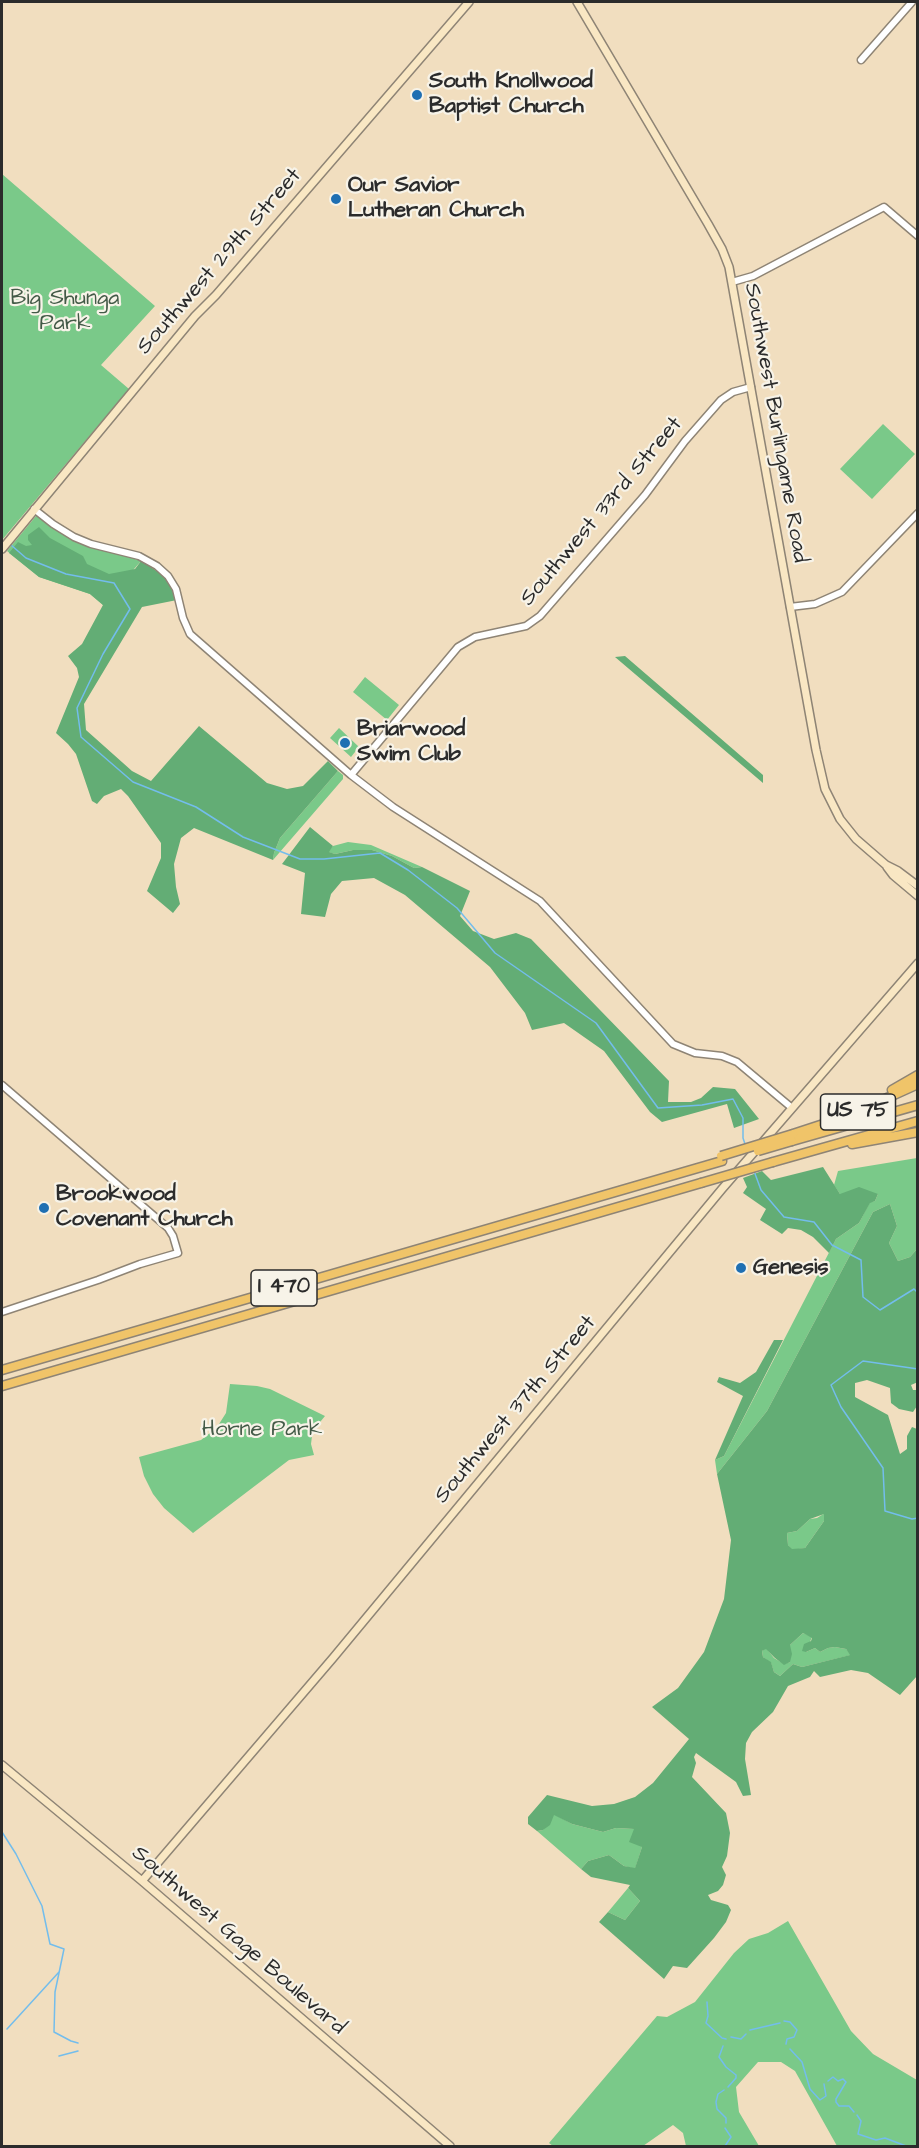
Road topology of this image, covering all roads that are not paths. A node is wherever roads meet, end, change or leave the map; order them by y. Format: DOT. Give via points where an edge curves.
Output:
graph roads {
  1 [pos="469,2"];
  2 [pos="577,2"];
  3 [pos="912,2"];
  4 [pos="861,60"];
  5 [pos="918,236"];
  6 [pos="732,282"];
  7 [pos="751,387"];
  8 [pos="34,509"];
  9 [pos="918,513"];
  10 [pos="2,548"];
  11 [pos="790,608"];
  12 [pos="351,775"];
  13 [pos="886,865"];
  14 [pos="918,886"];
  15 [pos="918,897"];
  16 [pos="918,963"];
  17 [pos="918,1075"];
  18 [pos="2,1084"];
  19 [pos="918,1084"];
  20 [pos="918,1105"];
  21 [pos="792,1108"];
  22 [pos="918,1121"];
  23 [pos="918,1132"];
  24 [pos="794,1136"];
  25 [pos="833,1146"];
  26 [pos="2,1312"];
  27 [pos="2,1370"];
  28 [pos="2,1386"];
  29 [pos="2,1765"];
  30 [pos="142,1881"];
  31 [pos="450,2146"];
  1 -- 8 [label="main road, Southwest 29th Street" via="195,316"];
  2 -- 6 [label="main road, Southwest Burlingame Road" via="718,241"];
  3 -- 4 [label="street"];
  5 -- 6 [label="street" via="884,207 753,276"];
  6 -- 7 [label="main road, Southwest Burlingame Road"];
  7 -- 11 [label="main road, Southwest Burlingame Road"];
  7 -- 12 [label="street, Southwest 33rd Street" via="721,400 645,495 535,621 521,628 475,637 458,647"];
  8 -- 10 [label="main road, Southwest 29th Street"];
  8 -- 12 [label="street" via="74,537 139,556 164,571 176,589 190,634"];
  9 -- 11 [label="street" via="842,592 815,604"];
  11 -- 13 [label="main road, Southwest Burlingame Road" via="825,789 847,828"];
  12 -- 21 [label="street" via="406,816 540,901 673,1044 737,1062"];
  13 -- 14 [label="main road, Southwest Burlingame Road"];
  13 -- 15 [label="main road, Southwest Burlingame Road"];
  16 -- 21 [label="main road, Southwest 37th Street"];
  17 -- 24 [label="highway" via="872,1102"];
  18 -- 26 [label="street" via="168,1228 178,1253"];
  19 -- 24 [label="highway, US 75"];
  20 -- 24 [label="highway, I 470"];
  21 -- 30 [label="main road, Southwest 37th Street"];
  22 -- 25 [label="highway, I 470"];
  23 -- 25 [label="highway, US 75"];
  24 -- 27 [label="highway, I 470, bridge" via="668,1177"];
  25 -- 28 [label="highway, I 470, bridge"];
  29 -- 30 [label="main road, Southwest Gage Boulevard"];
  30 -- 31 [label="main road, Southwest Gage Boulevard"];
}
